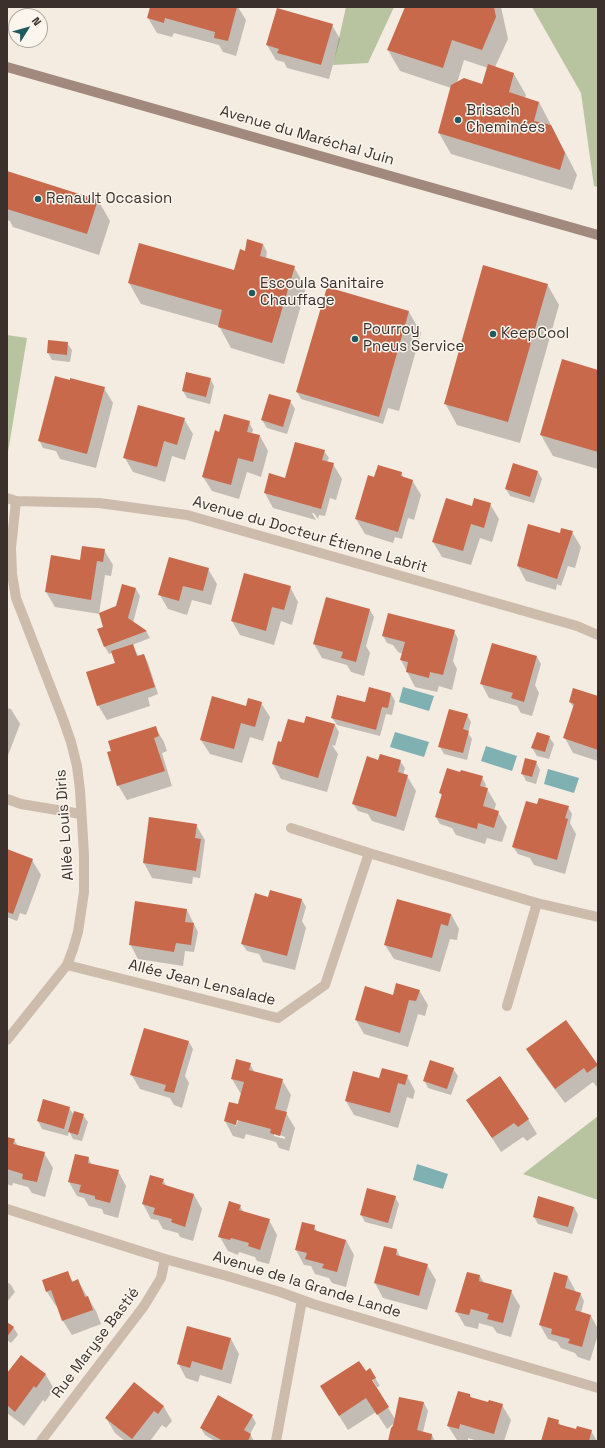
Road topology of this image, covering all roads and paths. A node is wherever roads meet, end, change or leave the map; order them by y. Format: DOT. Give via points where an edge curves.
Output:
graph roads {
  1 [pos="7,67"];
  2 [pos="598,235"];
  3 [pos="11,499"];
  4 [pos="598,635"];
  5 [pos="7,798"];
  6 [pos="81,814"];
  7 [pos="291,828"];
  8 [pos="369,853"];
  9 [pos="537,902"];
  10 [pos="598,917"];
  11 [pos="67,965"];
  12 [pos="508,1006"];
  13 [pos="7,1040"];
  14 [pos="7,1208"];
  15 [pos="165,1259"];
  16 [pos="302,1300"];
  17 [pos="598,1388"];
  18 [pos="41,1441"];
  19 [pos="276,1441"];
  1 -- 2 [label="main road, Avenue du Maréchal Juin"];
  3 -- 4 [label="street, Avenue du Docteur Étienne Labrit" via="99,503 187,515 570,624"];
  3 -- 6 [label="street, Allée Louis Diris" via="12,574 16,598 71,742 77,766"];
  5 -- 6 [label="street" via="21,804"];
  6 -- 11 [label="street, Allée Louis Diris" via="84,892 78,932"];
  7 -- 8 [label="street"];
  8 -- 9 [label="street"];
  8 -- 11 [label="street, Allée Jean Lensalade" via="325,985 278,1018"];
  9 -- 10 [label="street"];
  9 -- 12 [label="street"];
  11 -- 13 [label="street, Allée Louis Diris"];
  14 -- 15 [label="street, Avenue de la Grande Lande"];
  15 -- 16 [label="street, Avenue de la Grande Lande"];
  15 -- 18 [label="street, Rue Maryse Bastié" via="161,1278 144,1306"];
  16 -- 17 [label="street, Avenue de la Grande Lande"];
  16 -- 19 [label="street"];
}
